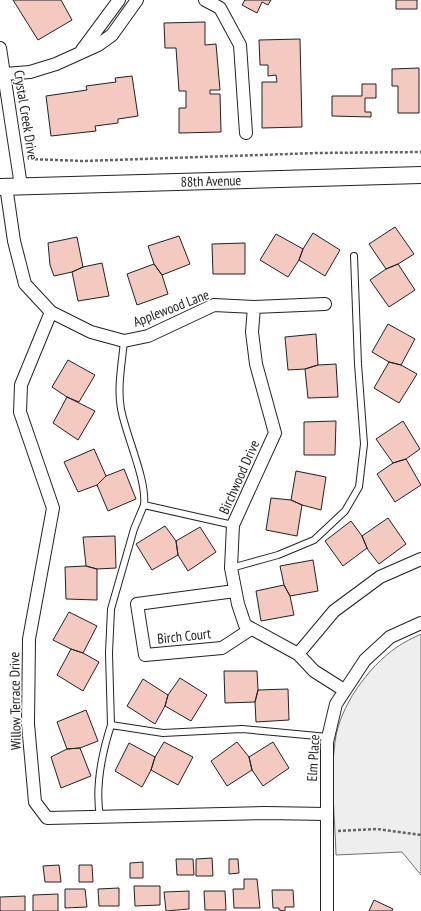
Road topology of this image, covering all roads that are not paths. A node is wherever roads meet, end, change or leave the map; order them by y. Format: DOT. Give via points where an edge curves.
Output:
graph roads {
  1 [pos="118,0"];
  2 [pos="137,0"];
  3 [pos="205,0"];
  4 [pos="0,48"];
  5 [pos="79,54"];
  6 [pos="5,74"];
  7 [pos="246,133"];
  8 [pos="421,174"];
  9 [pos="9,186"];
  10 [pos="354,256"];
  11 [pos="326,304"];
  12 [pos="254,307"];
  13 [pos="51,312"];
  14 [pos="124,341"];
  15 [pos="144,505"];
  16 [pos="234,525"];
  17 [pos="421,560"];
  18 [pos="231,568"];
  19 [pos="235,591"];
  20 [pos="421,623"];
  21 [pos="252,630"];
  22 [pos="298,654"];
  23 [pos="344,690"];
  24 [pos="111,725"];
  25 [pos="328,737"];
  26 [pos="327,814"];
  27 [pos="100,817"];
  28 [pos="327,911"];
  1 -- 5 [label="street"];
  2 -- 5 [label="street" via="112,35"];
  3 -- 7 [label="street" via="220,8 240,45"];
  4 -- 6 [label="street, Crystal Creek Drive"];
  5 -- 6 [label="street" via="30,72"];
  6 -- 9 [label="street, Crystal Creek Drive" via="18,160"];
  8 -- 9 [label="street, 88th Avenue"];
  9 -- 13 [label="street, Applewood Lane" via="14,241 25,284"];
  10 -- 18 [label="lane" via="364,444 358,487 345,511 314,540"];
  11 -- 12 [label="street, Applewood Lane"];
  12 -- 14 [label="street, Applewood Lane" via="214,305 148,336"];
  12 -- 16 [label="street, Birchwood Drive" via="252,332 256,364 275,433"];
  13 -- 14 [label="street, Applewood Lane" via="91,332"];
  13 -- 27 [label="street, Willow Terrace Drive" via="21,385 20,412 53,508 29,639 28,724 35,802 47,818"];
  14 -- 15 [label="lane" via="121,408 139,473"];
  15 -- 16 [label="lane"];
  15 -- 24 [label="lane" via="134,529 111,609"];
  16 -- 18 [label="street, Birchwood Drive"];
  17 -- 22 [label="street" via="380,577 334,611"];
  18 -- 19 [label="street, Birchwood Drive"];
  19 -- 21 [label="street, Birchwood Drive" via="245,626"];
  19 -- 21 [label="street, Birch Court" via="137,604 145,655 222,648"];
  20 -- 23 [label="street, Elm Place" via="390,637 364,660"];
  21 -- 22 [label="street, Birchwood Drive"];
  22 -- 23 [label="street, Birchwood Drive" via="314,671"];
  23 -- 25 [label="street, Elm Place" via="336,704"];
  24 -- 25 [label="lane" via="163,733 242,729"];
  24 -- 27 [label="lane" via="98,792"];
  25 -- 26 [label="street, Elm Place"];
  26 -- 27 [label="street, Willow Terrace Drive" via="265,812"];
  26 -- 28 [label="street, Elm Place"];
}
